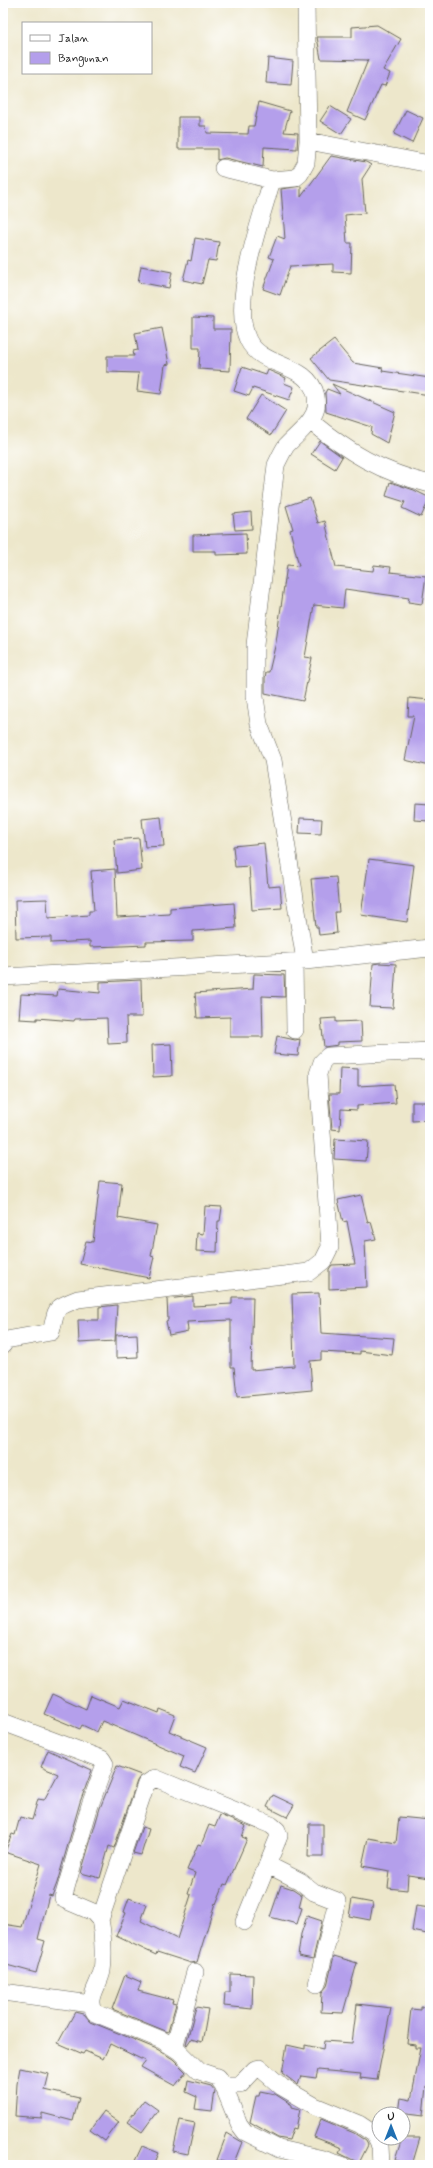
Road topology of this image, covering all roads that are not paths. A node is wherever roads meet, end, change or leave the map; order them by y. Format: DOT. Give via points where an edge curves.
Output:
graph roads {
  1 [pos="306,3"];
  2 [pos="308,141"];
  3 [pos="430,164"];
  4 [pos="223,168"];
  5 [pos="272,180"];
  6 [pos="310,421"];
  7 [pos="430,484"];
  8 [pos="430,948"];
  9 [pos="300,962"];
  10 [pos="3,977"];
  11 [pos="295,1030"];
  12 [pos="430,1050"];
  13 [pos="3,1345"];
  14 [pos="3,1722"];
  15 [pos="268,1865"];
  16 [pos="100,1920"];
  17 [pos="244,1922"];
  18 [pos="195,1972"];
  19 [pos="316,1984"];
  20 [pos="3,1992"];
  21 [pos="92,2004"];
  22 [pos="174,2048"];
  23 [pos="223,2085"];
  24 [pos="342,2165"];
  25 [pos="381,2165"];
  1 -- 2 [label="street"];
  2 -- 3 [label="street"];
  2 -- 5 [label="street" via="306,163 298,177"];
  4 -- 5 [label="street"];
  5 -- 6 [label="street" via="250,262 244,290 242,319 248,340 253,347 304,376 311,384 316,409"];
  6 -- 7 [label="street" via="334,441 370,464 404,478"];
  6 -- 9 [label="street" via="285,448 276,465 255,645 255,690 259,724 273,760"];
  8 -- 9 [label="street"];
  9 -- 10 [label="street"];
  9 -- 11 [label="street"];
  12 -- 13 [label="street" via="328,1056 322,1062 318,1074 330,1247 323,1261 309,1272 78,1299 58,1307 51,1332 6,1340"];
  14 -- 16 [label="street" via="104,1760 104,1769 90,1805 63,1898 93,1912"];
  15 -- 16 [label="street" via="280,1836 274,1827 155,1778 146,1784"];
  15 -- 17 [label="street"];
  15 -- 19 [label="street" via="300,1881 314,1892 338,1902"];
  16 -- 21 [label="street" via="102,1967"];
  18 -- 22 [label="street"];
  20 -- 21 [label="street"];
  21 -- 22 [label="street" via="98,2016 162,2040"];
  22 -- 23 [label="street" via="199,2071 217,2077"];
  23 -- 24 [label="street" via="239,2124 245,2132 279,2149"];
  23 -- 25 [label="street" via="240,2085 255,2069 260,2068 282,2087 374,2134 380,2146"];
}
